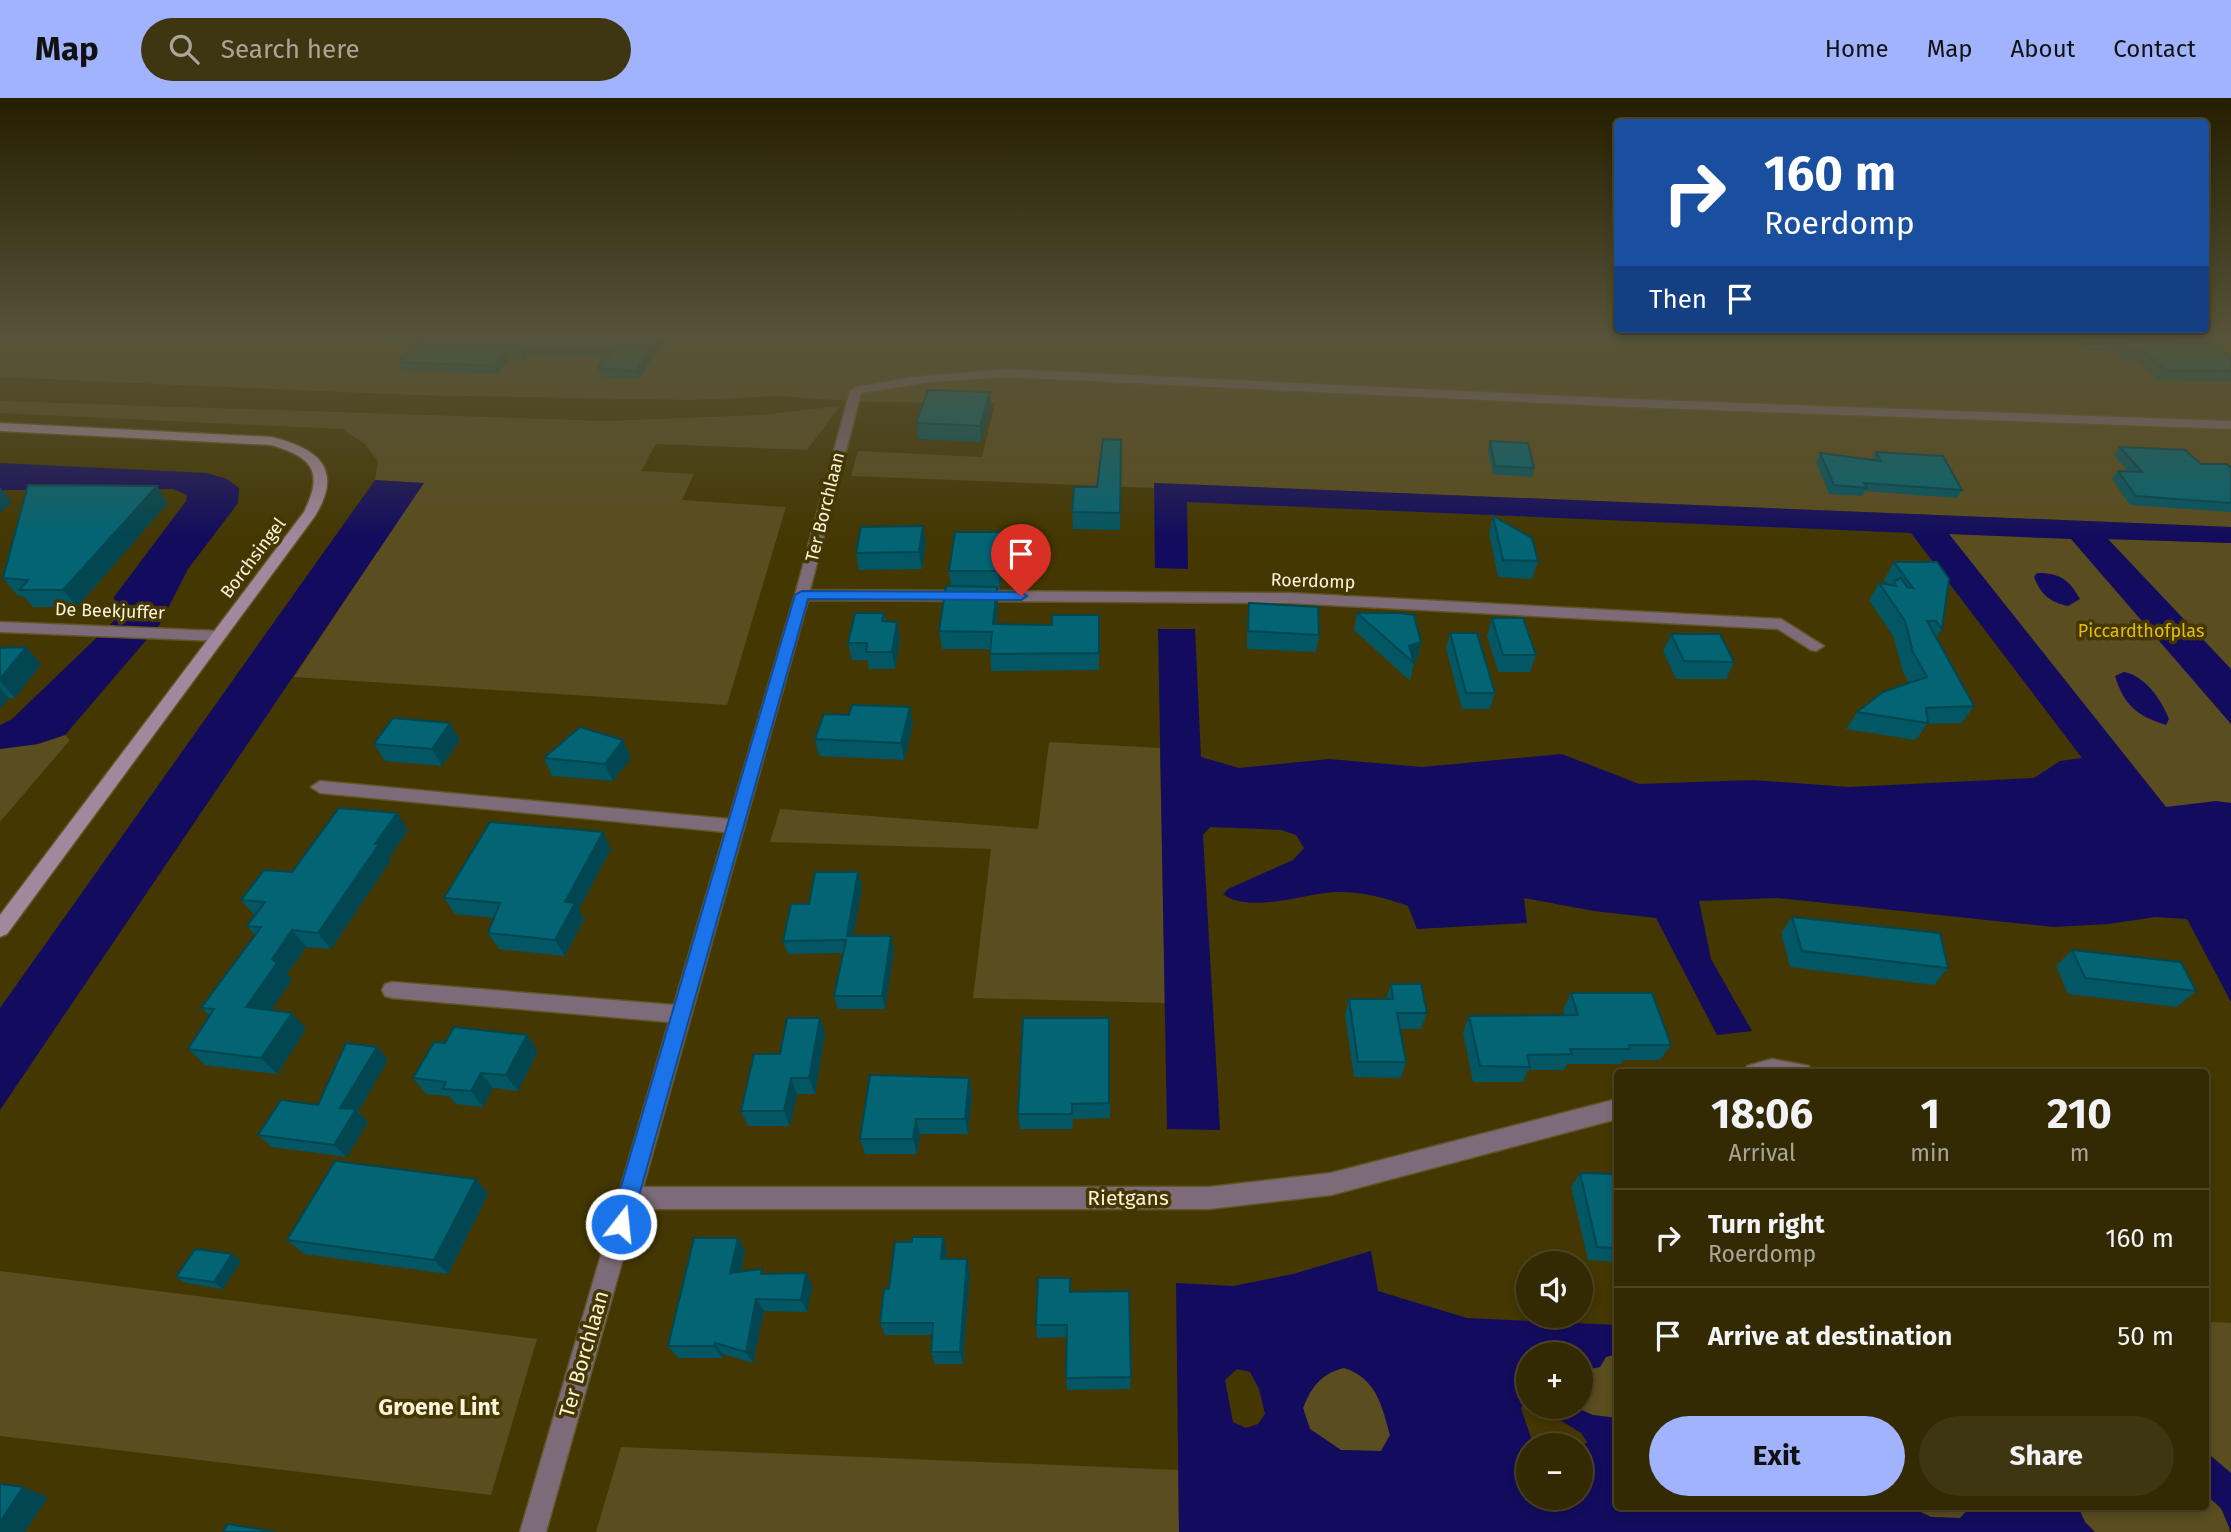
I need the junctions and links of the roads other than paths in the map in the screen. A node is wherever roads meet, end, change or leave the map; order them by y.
1 (853, 404) edge
2 (1655, 404) edge
3 (2231, 425) edge
4 (0, 427) edge
5 (802, 595) junction
6 (0, 627) edge
7 (219, 636) junction
8 (1816, 646) dead end
9 (320, 787) dead end
10 (735, 826) junction
11 (0, 929) edge
12 (392, 990) dead end
13 (680, 1014) junction
14 (1614, 1110) edge
15 (628, 1198) junction
16 (533, 1532) edge

1 - 5 street, Ter Borchlaan
2 - 3 street, Ter Borchlaan
4 - 7 main road, Borchsingel
5 - 8 street, Roerdomp
5 - 10 street, Ter Borchlaan
6 - 7 street, De Beekjuffer
7 - 11 main road, Borchsingel
9 - 10 street
10 - 13 street, Ter Borchlaan
12 - 13 street
13 - 15 street, Ter Borchlaan
14 - 15 street, Rietgans
15 - 16 street, Ter Borchlaan

